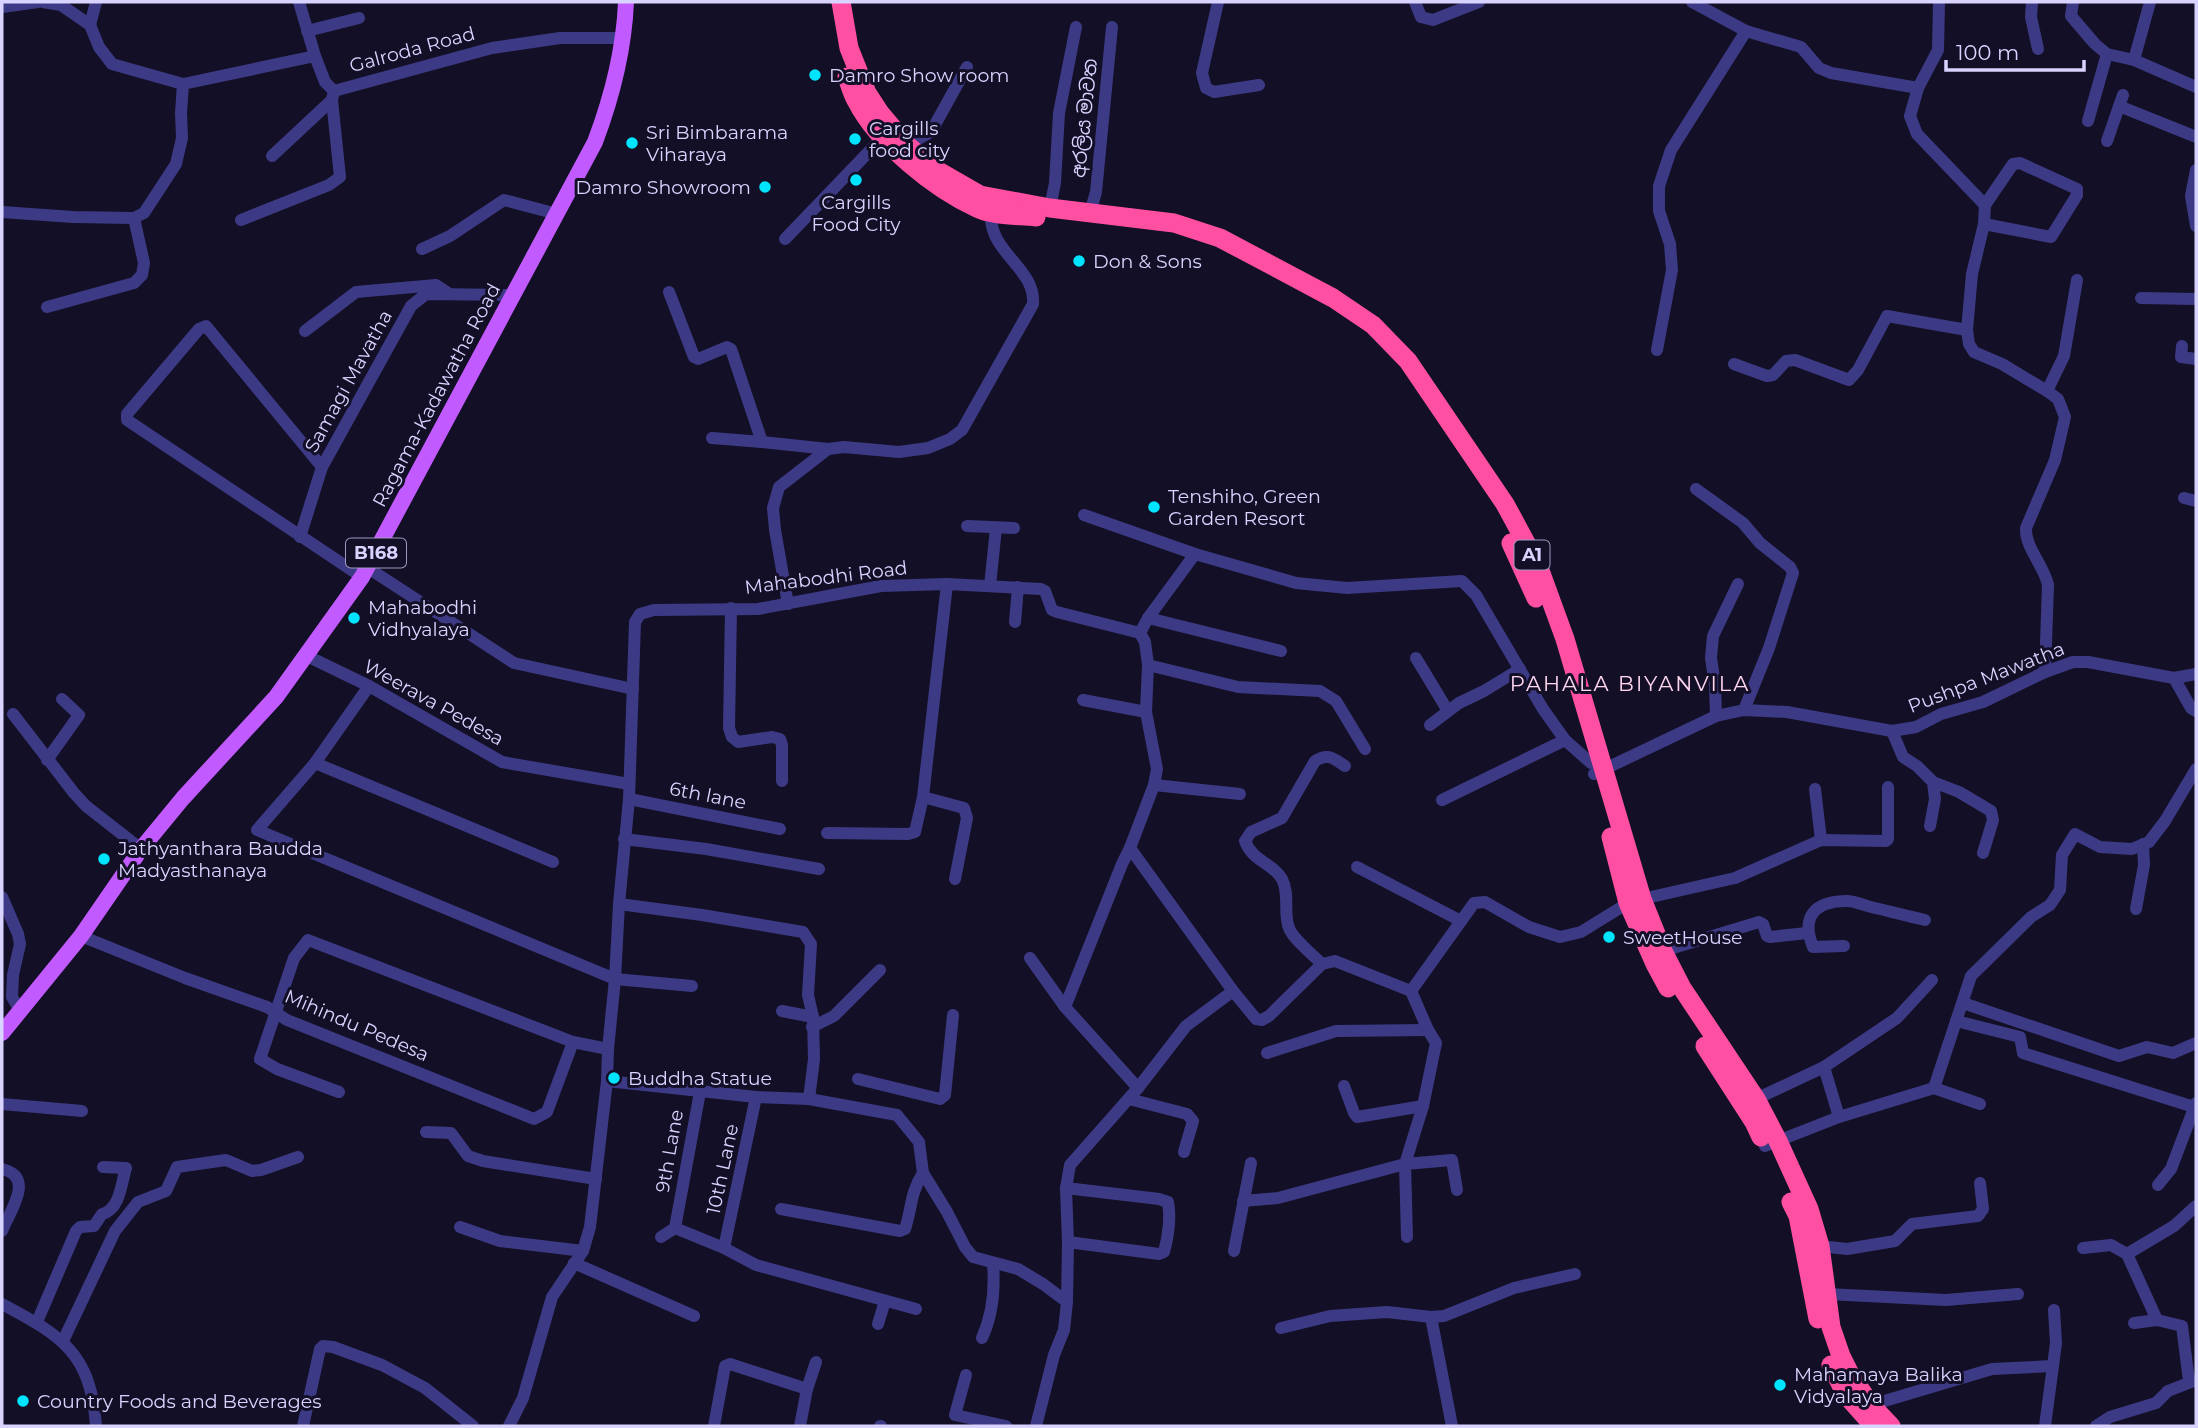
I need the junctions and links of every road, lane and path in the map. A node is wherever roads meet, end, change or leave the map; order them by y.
1 (41, 2) edge
2 (96, 2) edge
3 (299, 2) edge
4 (827, 2) edge
5 (841, 2) edge
6 (1218, 2) edge
7 (1415, 2) edge
8 (1479, 2) edge
9 (1692, 2) edge
10 (1939, 2) edge
11 (2032, 2) edge
12 (2073, 2) edge
13 (2150, 2) edge
14 (627, 3) edge
15 (2, 7) edge
16 (359, 18) dead end
17 (90, 24) junction
18 (1076, 27) dead end
19 (1112, 27) dead end
20 (307, 31) junction
21 (1746, 31) junction
22 (622, 38) junction
23 (2038, 50) dead end
24 (2107, 54) junction
25 (315, 56) junction
26 (2134, 60) junction
27 (967, 67) dead end
28 (183, 84) junction
29 (1259, 85) dead end
30 (2196, 87) edge
31 (1919, 88) junction
32 (333, 95) junction
33 (2088, 121) dead end
34 (883, 137) junction
35 (2196, 137) edge
36 (2107, 141) dead end
37 (907, 145) junction
38 (272, 156) dead end
39 (2196, 170) edge
40 (1985, 205) junction
41 (1050, 208) junction
42 (2, 212) edge
43 (1090, 212) junction
44 (991, 213) junction
45 (558, 214) junction
46 (134, 218) junction
47 (241, 220) dead end
48 (1984, 224) junction
49 (2196, 226) edge
50 (785, 239) dead end
51 (422, 249) dead end
52 (2077, 280) dead end
53 (669, 292) dead end
54 (448, 293) junction
55 (513, 295) junction
56 (2141, 298) dead end
57 (2196, 299) edge
58 (47, 307) dead end
59 (1967, 330) junction
60 (305, 331) dead end
61 (2182, 346) dead end
62 (1657, 350) dead end
63 (2196, 359) edge
64 (1734, 363) dead end
65 (2047, 391) junction
66 (712, 438) dead end
67 (762, 442) junction
68 (828, 449) junction
69 (322, 467) junction
70 (1696, 489) dead end
71 (1084, 515) dead end
72 (967, 526) dead end
73 (996, 528) junction
74 (1014, 528) dead end
75 (300, 537) junction
76 (1195, 554) junction
77 (365, 573) junction
78 (947, 584) junction
79 (1738, 584) dead end
80 (990, 586) junction
81 (1018, 587) junction
82 (788, 604) junction
83 (731, 608) junction
84 (1148, 618) junction
85 (1015, 622) dead end
86 (1140, 633) junction
87 (1281, 651) dead end
88 (307, 656) junction
89 (1416, 658) dead end
90 (1148, 665) junction
91 (1520, 669) junction
92 (2045, 672) junction
93 (2196, 674) edge
94 (2174, 677) junction
95 (369, 686) junction
96 (633, 689) junction
97 (62, 699) dead end
98 (1083, 700) dead end
99 (1744, 709) junction
100 (2196, 710) edge
101 (1448, 711) junction
102 (1146, 712) junction
103 (13, 714) dead end
104 (1716, 716) junction
105 (1430, 724) dead end
106 (1892, 731) junction
107 (1565, 740) junction
108 (1365, 749) dead end
109 (47, 760) junction
110 (315, 763) junction
111 (1345, 766) dead end
112 (1597, 768) junction
113 (2196, 769) edge
114 (782, 782) dead end
115 (1933, 782) junction
116 (629, 784) junction
117 (1154, 785) junction
118 (1888, 787) dead end
119 (1815, 789) dead end
120 (1240, 794) dead end
121 (923, 797) junction
122 (629, 799) junction
123 (1442, 800) dead end
124 (1930, 826) dead end
125 (780, 829) dead end
126 (827, 833) dead end
127 (624, 839) junction
128 (1821, 840) junction
129 (2143, 844) junction
130 (1130, 848) junction
131 (141, 849) junction
132 (1983, 853) dead end
133 (554, 862) dead end
134 (1357, 867) dead end
135 (819, 869) dead end
136 (955, 879) dead end
137 (2, 897) edge
138 (1635, 901) junction
139 (619, 904) junction
140 (2136, 909) dead end
141 (1925, 920) dead end
142 (1461, 922) junction
143 (1807, 933) junction
144 (80, 936) junction
145 (1844, 946) dead end
146 (1663, 951) junction
147 (1030, 958) dead end
148 (1322, 964) junction
149 (880, 970) dead end
150 (615, 979) junction
151 (1932, 981) dead end
152 (692, 986) dead end
153 (1233, 991) junction
154 (1411, 991) junction
155 (1963, 1003) junction
156 (1065, 1007) junction
157 (21, 1012) junction
158 (782, 1012) dead end
159 (277, 1013) junction
160 (953, 1015) dead end
161 (1956, 1021) junction
162 (812, 1022) junction
163 (1428, 1030) junction
164 (2, 1032) edge
165 (573, 1042) junction
166 (2196, 1043) edge
167 (608, 1049) junction
168 (1267, 1053) dead end
169 (1824, 1067) junction
170 (858, 1079) dead end
171 (607, 1081) junction
172 (1344, 1086) dead end
173 (1138, 1088) junction
174 (1934, 1088) junction
175 (339, 1092) dead end
176 (699, 1092) junction
177 (909, 1092) junction
178 (756, 1097) junction
179 (1129, 1099) junction
180 (1756, 1099) junction
181 (809, 1100) junction
182 (2, 1104) edge
183 (1980, 1104) dead end
184 (2195, 1105) edge
185 (1423, 1106) junction
186 (82, 1111) dead end
187 (897, 1115) junction
188 (1839, 1116) junction
189 (426, 1132) dead end
190 (1771, 1143) junction
191 (1184, 1152) dead end
192 (298, 1157) dead end
193 (1251, 1163) dead end
194 (1405, 1164) junction
195 (103, 1167) dead end
196 (2, 1169) edge
197 (923, 1172) junction
198 (596, 1180) junction
199 (1980, 1183) dead end
200 (2158, 1185) dead end
201 (1066, 1188) junction
202 (1457, 1190) dead end
203 (1243, 1201) junction
204 (2196, 1206) edge
205 (781, 1209) dead end
206 (676, 1223) junction
207 (460, 1227) dead end
208 (2, 1231) edge
209 (661, 1237) dead end
210 (1407, 1237) dead end
211 (1068, 1242) junction
212 (1821, 1246) junction
213 (724, 1248) junction
214 (2083, 1248) dead end
215 (583, 1251) junction
216 (1234, 1251) dead end
217 (2127, 1254) junction
218 (574, 1264) junction
219 (993, 1264) junction
220 (1576, 1274) dead end
221 (1827, 1294) junction
222 (2018, 1294) dead end
223 (885, 1301) junction
224 (1067, 1302) junction
225 (2, 1304) edge
226 (916, 1309) dead end
227 (2054, 1310) dead end
228 (694, 1316) dead end
229 (1431, 1317) junction
230 (2157, 1320) junction
231 (37, 1322) junction
232 (2134, 1323) dead end
233 (878, 1324) dead end
234 (1281, 1328) dead end
235 (982, 1338) dead end
236 (63, 1340) junction
237 (816, 1362) dead end
238 (2053, 1366) junction
239 (966, 1375) dead end
240 (2193, 1381) edge
241 (807, 1389) junction
242 (1871, 1405) junction
243 (96, 1426) edge
244 (303, 1426) edge
245 (473, 1426) edge
246 (509, 1426) edge
247 (714, 1426) edge
248 (800, 1426) edge
249 (1006, 1426) edge
250 (1036, 1426) edge
251 (1452, 1426) edge
252 (1874, 1426) edge
253 (1891, 1426) edge
254 (2045, 1426) edge
255 (2096, 1426) edge

1 - 15 street
1 - 17 street
2 - 17 street
3 - 20 street, Galroda Road
4 - 34 highway, A1
5 - 37 highway, A1
6 - 29 street
7 - 8 street
9 - 21 street
10 - 31 street
11 - 23 street
12 - 24 street
13 - 26 street
14 - 22 main road, Ragama-Kadawatha Road / B168
16 - 20 street
17 - 28 street
18 - 41 street
19 - 43 street, අරලිය මාවත
20 - 25 street, Galroda Road
21 - 31 street
21 - 62 street
22 - 32 street, Galroda Road
22 - 45 main road, Ragama-Kadawatha Road / B168
24 - 26 street
24 - 33 street
25 - 28 street
25 - 32 street, Galroda Road
26 - 30 street
27 - 37 street
28 - 46 street
31 - 40 street
32 - 38 street
32 - 47 street
34 - 44 highway, A1
34 - 50 street
35 - 36 street
37 - 41 highway, A1
39 - 49 street
40 - 48 street
40 - 48 street
41 - 43 highway, A1
42 - 46 street
43 - 112 highway, A1
44 - 68 street
44 - 112 highway, A1
45 - 51 street
45 - 55 main road, Ragama-Kadawatha Road / B168
46 - 58 street
48 - 59 street
52 - 65 street
53 - 67 street
54 - 55 street, Samagi Mavatha
54 - 60 street
54 - 69 street, Samagi Mavatha
55 - 77 main road, Ragama-Kadawatha Road / B168
56 - 57 street
59 - 64 street
59 - 65 street
61 - 63 street
65 - 92 street
66 - 67 street
67 - 68 street
68 - 82 street
69 - 75 street, Samagi Mavatha
69 - 75 street
70 - 99 street
71 - 76 street
72 - 73 street
73 - 74 street
73 - 80 street
75 - 77 street
76 - 84 street
76 - 91 street
77 - 88 main road, Ragama-Kadawatha Road / B168
77 - 96 street
78 - 80 street, Mahabodhi Road
78 - 82 street, Mahabodhi Road
78 - 121 street
79 - 104 street
80 - 81 street, Mahabodhi Road
81 - 85 street
81 - 86 street, Mahabodhi Road
82 - 83 street, Mahabodhi Road
83 - 96 street, Mahabodhi Road
83 - 114 street
84 - 86 street
84 - 87 street
86 - 90 street
88 - 95 street, Weerava Pedesa
88 - 131 main road, Ragama-Kadawatha Road / B168
89 - 101 street
90 - 102 street
90 - 108 street
91 - 101 street
91 - 107 street
92 - 94 street, Pushpa Mawatha
92 - 106 street, Pushpa Mawatha
93 - 94 street, Pushpa Mawatha
94 - 100 street
95 - 110 street
95 - 116 street, Weerava Pedesa
96 - 116 street, Mahabodhi Road
97 - 109 street
98 - 102 street
99 - 104 street, Pushpa Mawatha
99 - 106 street, Pushpa Mawatha
101 - 105 street
102 - 117 street
103 - 109 street
104 - 112 street, Pushpa Mawatha
106 - 115 street
107 - 112 street
107 - 123 street
109 - 131 street
110 - 133 street
110 - 150 street
111 - 148 street
112 - 138 highway, A1
113 - 129 street
115 - 124 street
115 - 132 street
116 - 122 street, Mahabodhi Road
117 - 120 street
117 - 130 street
118 - 128 street
119 - 128 street
121 - 126 street
121 - 136 street
122 - 125 street, 6th lane
122 - 127 street, Mahabodhi Road
127 - 135 street
127 - 139 street, Mahabodhi Road
128 - 138 street
129 - 140 street
129 - 155 street
130 - 153 street
130 - 156 street
131 - 144 main road, Ragama-Kadawatha Road / B168
134 - 142 street
137 - 157 street
138 - 142 street
138 - 146 highway, A1
138 - 190 highway, A1
139 - 150 street, Mahabodhi Road
139 - 162 street
141 - 143 street
142 - 154 street
143 - 145 street
143 - 146 street
144 - 157 main road, Ragama-Kadawatha Road / B168
144 - 159 street, Mihindu Pedesa
146 - 180 highway, A1
147 - 156 street
148 - 153 street
148 - 154 street
149 - 162 street
150 - 152 street
150 - 167 street, Mahabodhi Road
151 - 169 street
153 - 173 street
154 - 163 street
155 - 161 street
155 - 166 street
156 - 173 street
157 - 164 main road, Ragama-Kadawatha Road / B168
158 - 162 street
159 - 165 street
159 - 165 street, Mihindu Pedesa
159 - 175 street
160 - 177 street
161 - 174 street
161 - 184 street
162 - 181 street
163 - 168 street
163 - 185 street
165 - 167 street
167 - 171 street, Mahabodhi Road
169 - 180 street
169 - 188 street
170 - 177 street
171 - 176 street
171 - 198 street, Mahabodhi Road
172 - 185 street
173 - 179 street
174 - 183 street
174 - 188 street
176 - 178 street
176 - 206 street, 9th Lane
177 - 187 street
178 - 181 street
178 - 213 street, 10th Lane
179 - 191 street
179 - 201 street
180 - 190 highway, A1
181 - 187 street
182 - 186 street
184 - 200 street
185 - 194 street
187 - 197 street
188 - 190 street
189 - 198 street
190 - 212 highway, A1
190 - 252 highway, A1
192 - 236 street
193 - 203 street
194 - 202 street
194 - 203 street
194 - 210 street
195 - 231 street
196 - 208 street
197 - 205 street
197 - 219 street
198 - 215 street, Mahabodhi Road
199 - 212 street
201 - 211 street
201 - 211 street
203 - 216 street
204 - 217 street
206 - 209 street
206 - 213 street
207 - 215 street
211 - 224 street
212 - 221 highway, A1
213 - 223 street
214 - 217 street
215 - 218 street
217 - 230 street
218 - 228 street
218 - 246 street
219 - 224 street
219 - 235 street
220 - 229 street
221 - 222 street
221 - 242 highway, A1
223 - 226 street
223 - 233 street
224 - 250 street
225 - 231 street
227 - 238 street
229 - 234 street
229 - 251 street
230 - 232 street
230 - 240 street
231 - 236 street
236 - 243 street
237 - 241 street
238 - 242 street
238 - 254 street
239 - 249 street
240 - 255 street
241 - 247 street
241 - 248 street
242 - 253 highway, A1
244 - 245 street

